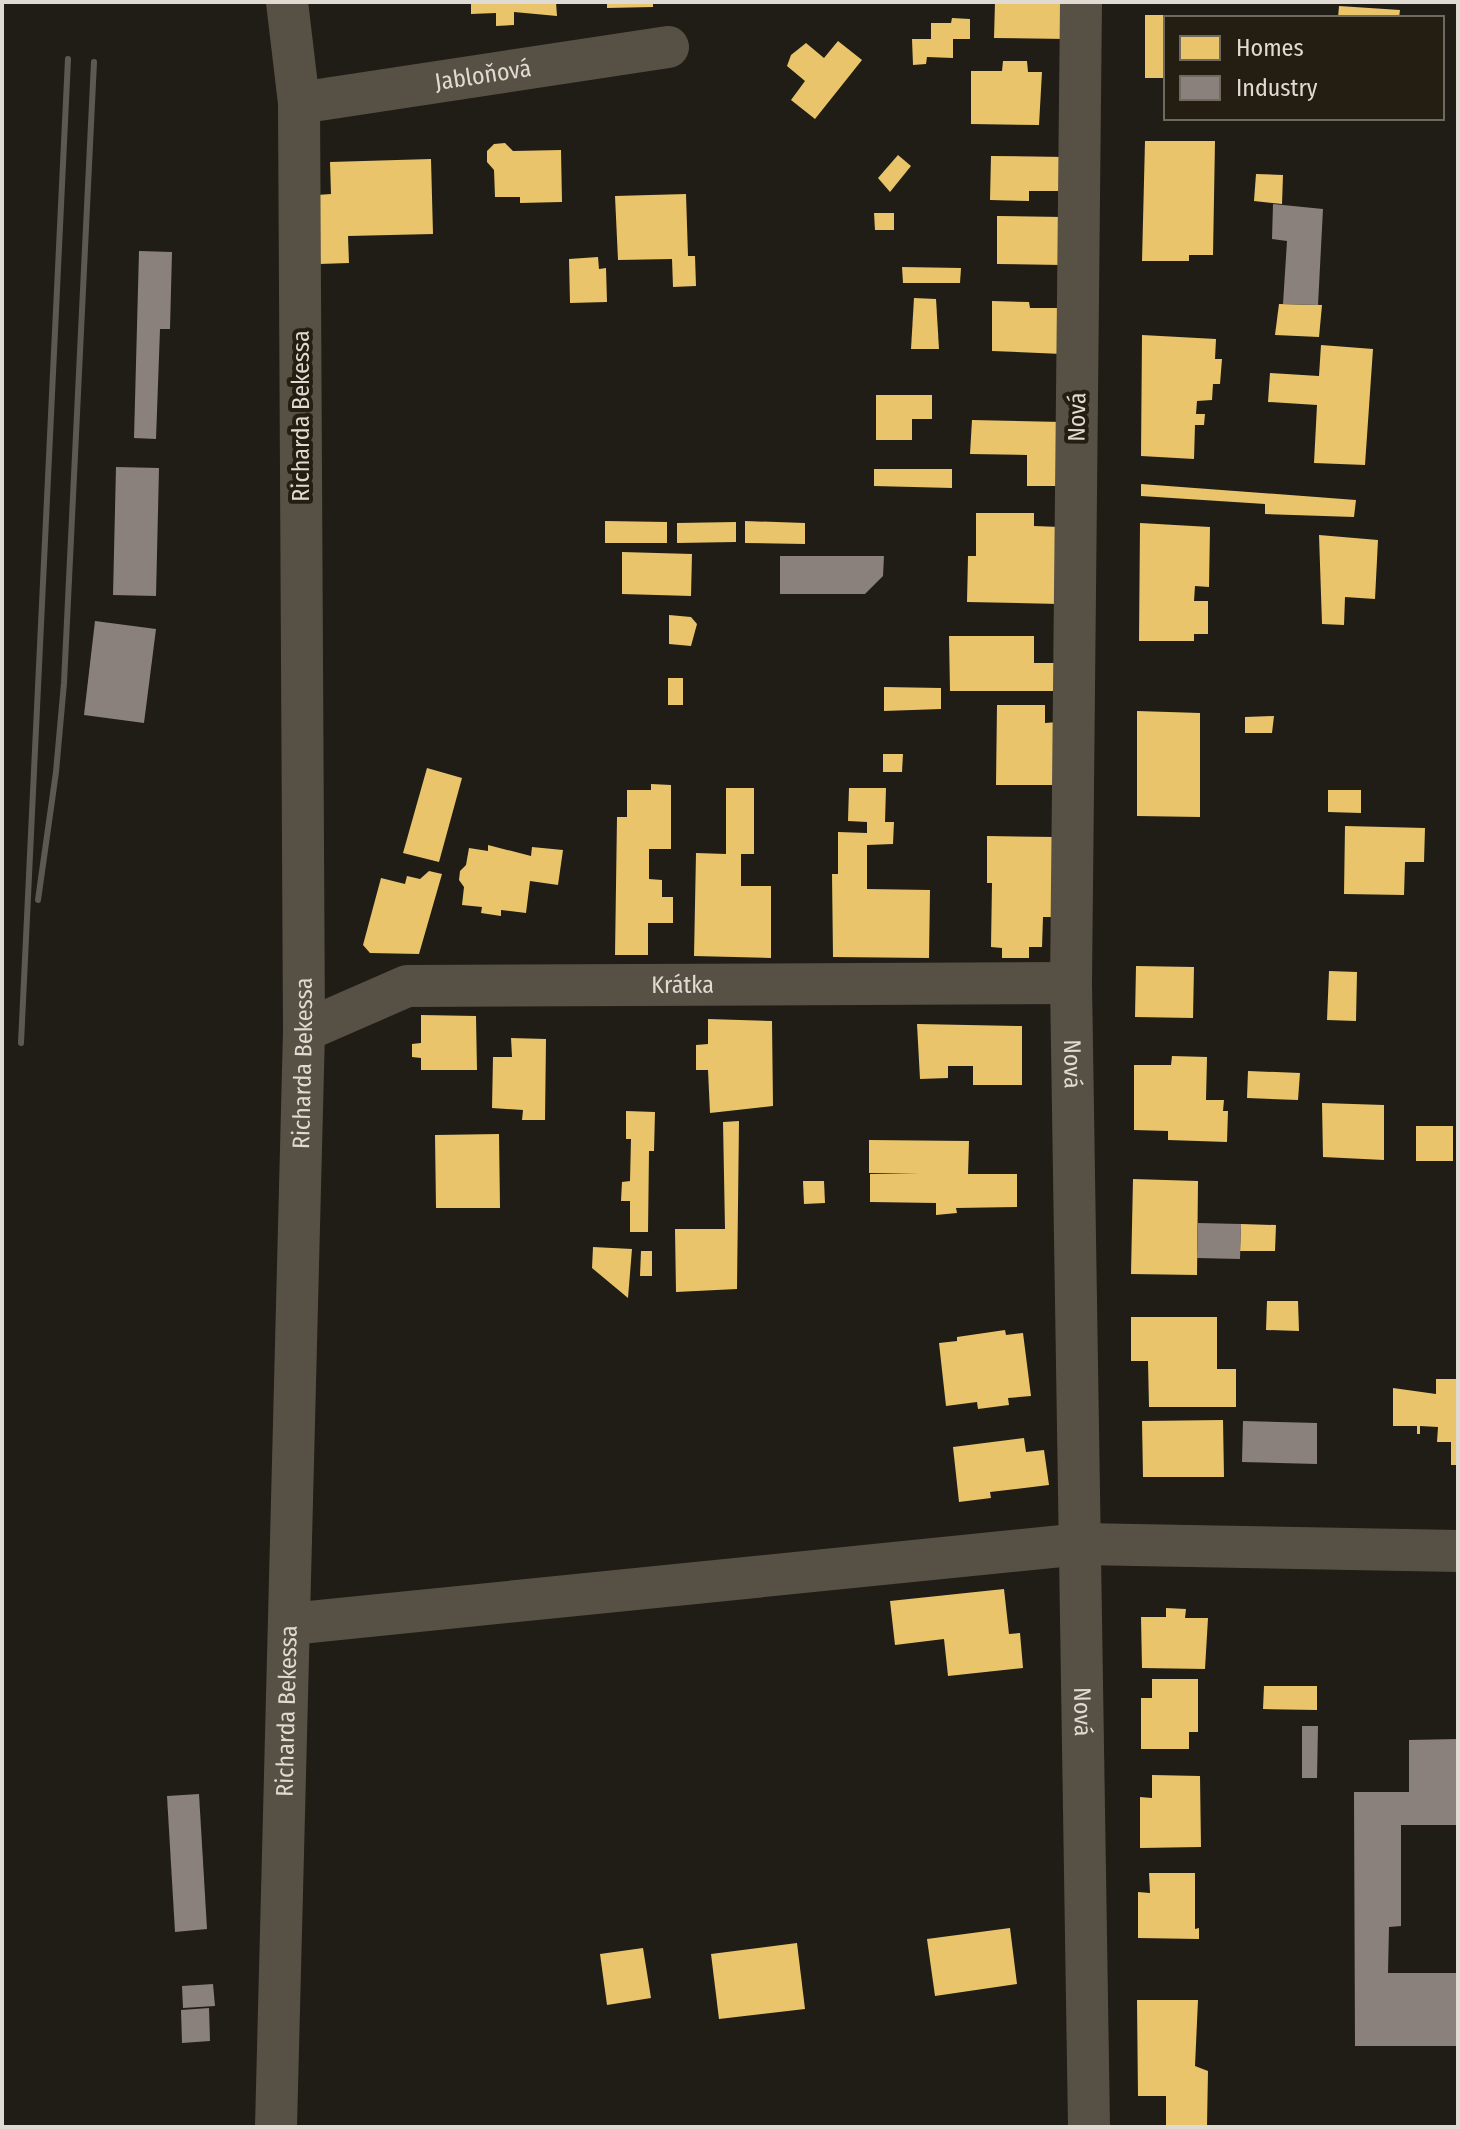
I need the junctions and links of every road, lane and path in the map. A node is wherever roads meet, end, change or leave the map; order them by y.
1 (287, 2) edge
2 (1081, 2) edge
3 (668, 47) dead end
4 (299, 103) junction
5 (1071, 983) junction
6 (304, 1031) junction
7 (1081, 1544) junction
8 (1458, 1551) edge
9 (290, 1624) junction
10 (276, 2127) edge
11 (1089, 2127) edge

1 - 4 street, Richarda Bekessa
2 - 5 street, Nová
3 - 4 street, Jabloňová
4 - 6 street, Richarda Bekessa
5 - 6 street, Krátka
5 - 7 street, Nová
6 - 9 street, Richarda Bekessa
7 - 8 street
7 - 9 street
7 - 11 street, Nová
9 - 10 street, Richarda Bekessa

